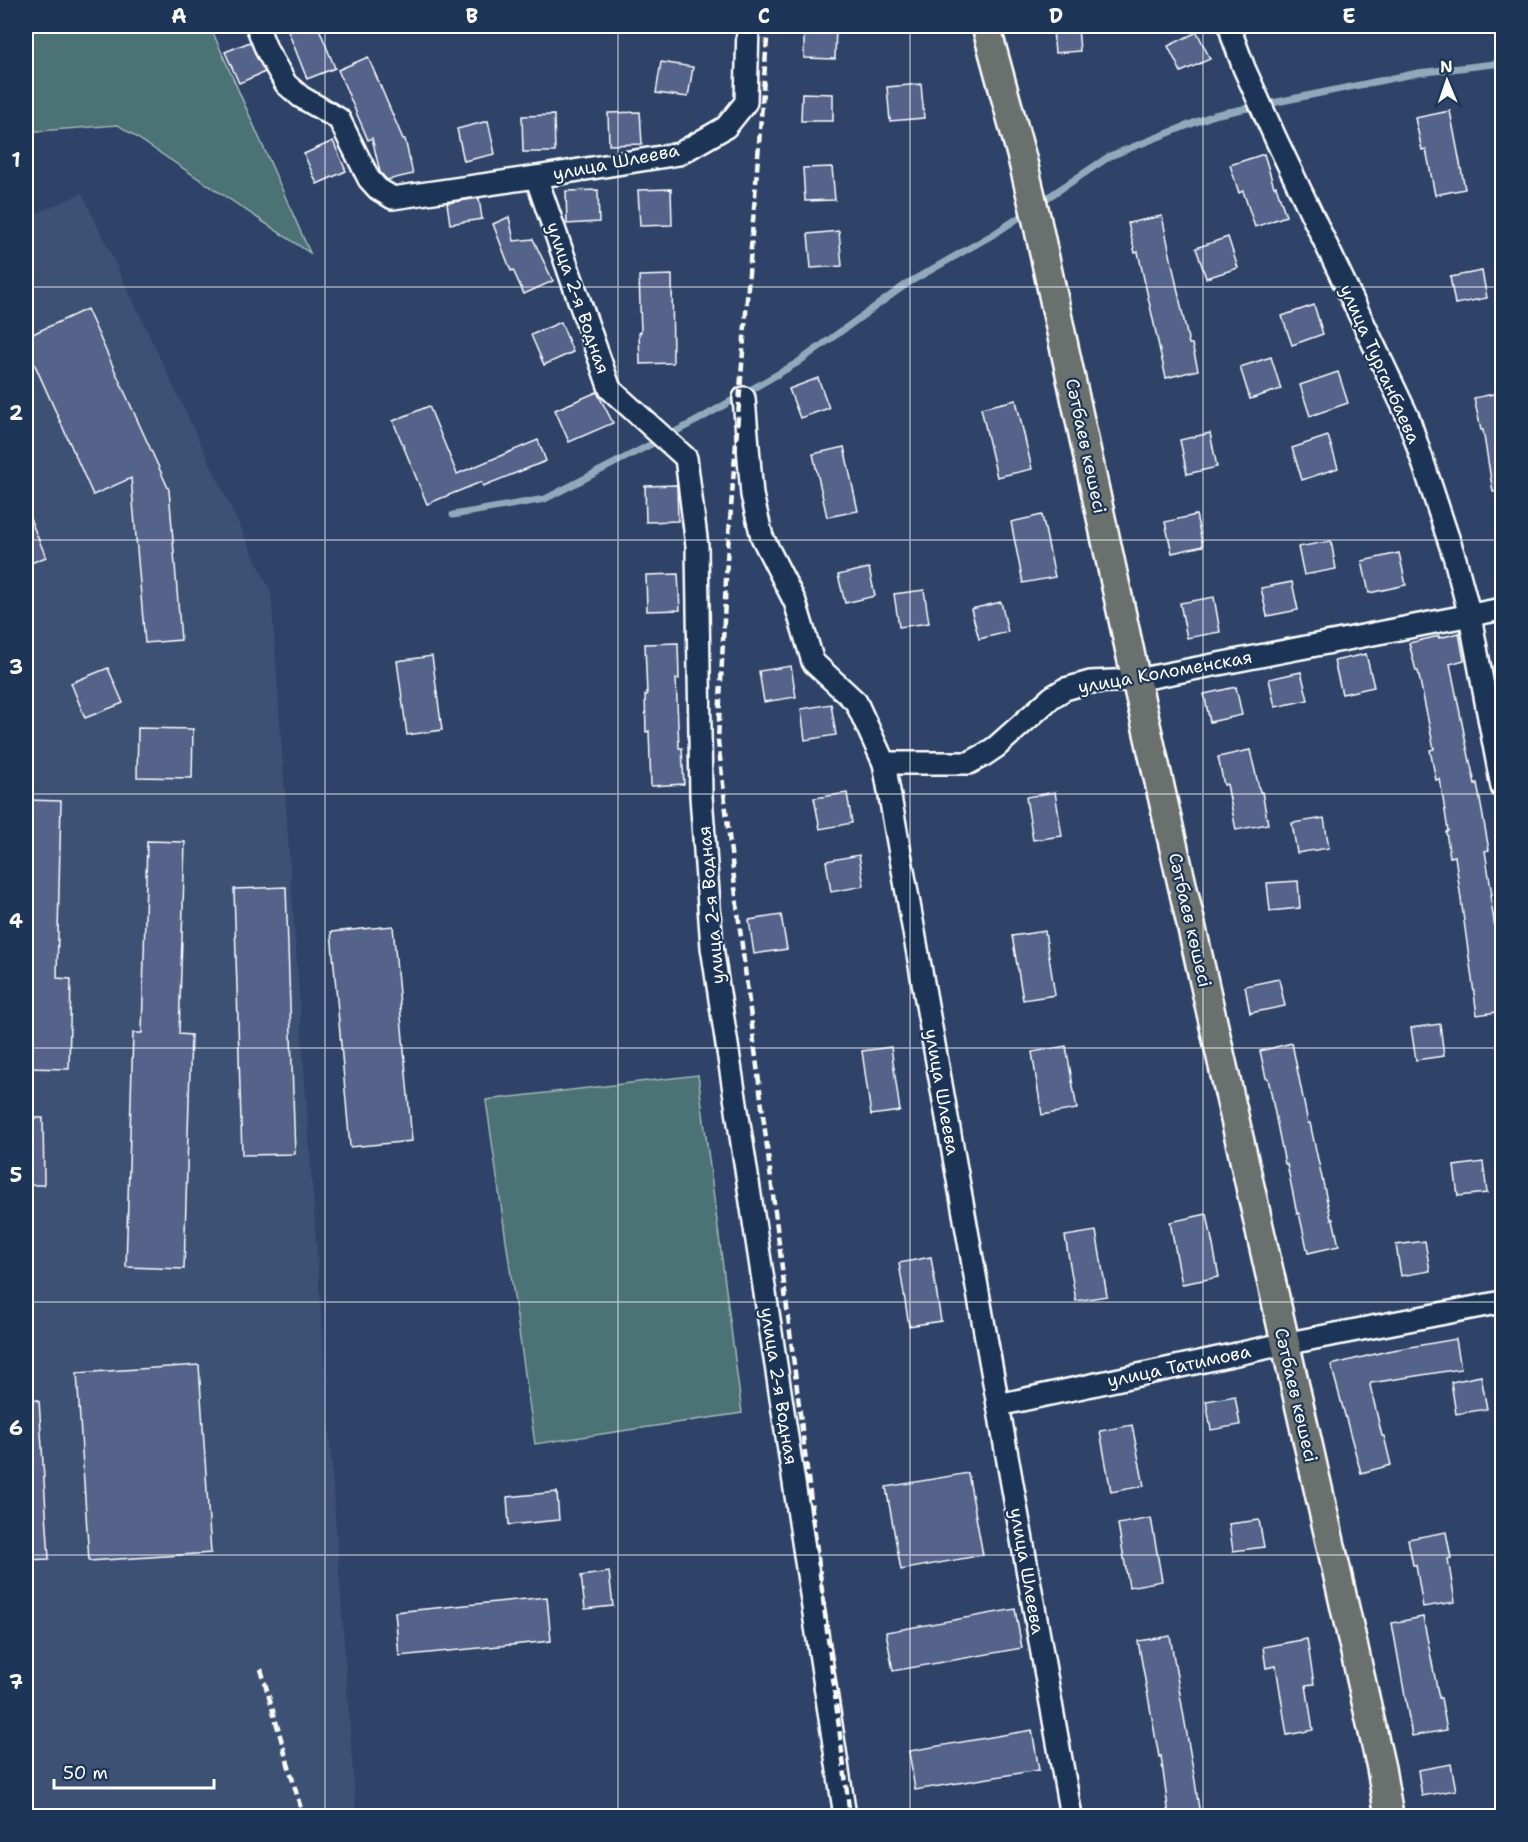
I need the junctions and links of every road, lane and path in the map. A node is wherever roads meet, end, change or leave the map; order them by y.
1 (257, 26) edge
2 (748, 26) edge
3 (986, 26) edge
4 (1230, 26) edge
5 (536, 177) junction
6 (744, 398) dead end
7 (1503, 609) edge
8 (1470, 616) junction
9 (1136, 680) junction
10 (884, 763) junction
11 (1503, 787) edge
12 (1503, 1302) edge
13 (1284, 1344) junction
14 (998, 1405) junction
15 (845, 1816) edge
16 (1071, 1816) edge
17 (1389, 1816) edge

1 - 5 street
2 - 5 street, улица Шлеева
3 - 9 main road, Сәтбаев көшесі
4 - 8 street, улица Турганбаева
5 - 15 street, улица 2-я Водная
6 - 10 street, улица Шлеева
7 - 8 street, улица Коломенская
8 - 9 street, улица Коломенская
8 - 11 street, улица Турганбаева
9 - 10 street, улица Коломенская
9 - 13 main road, Сәтбаев көшесі
10 - 14 street, улица Шлеева
12 - 13 street, улица Татимова
13 - 14 street, улица Татимова
13 - 17 main road, Сәтбаев көшесі
14 - 16 street, улица Шлеева

